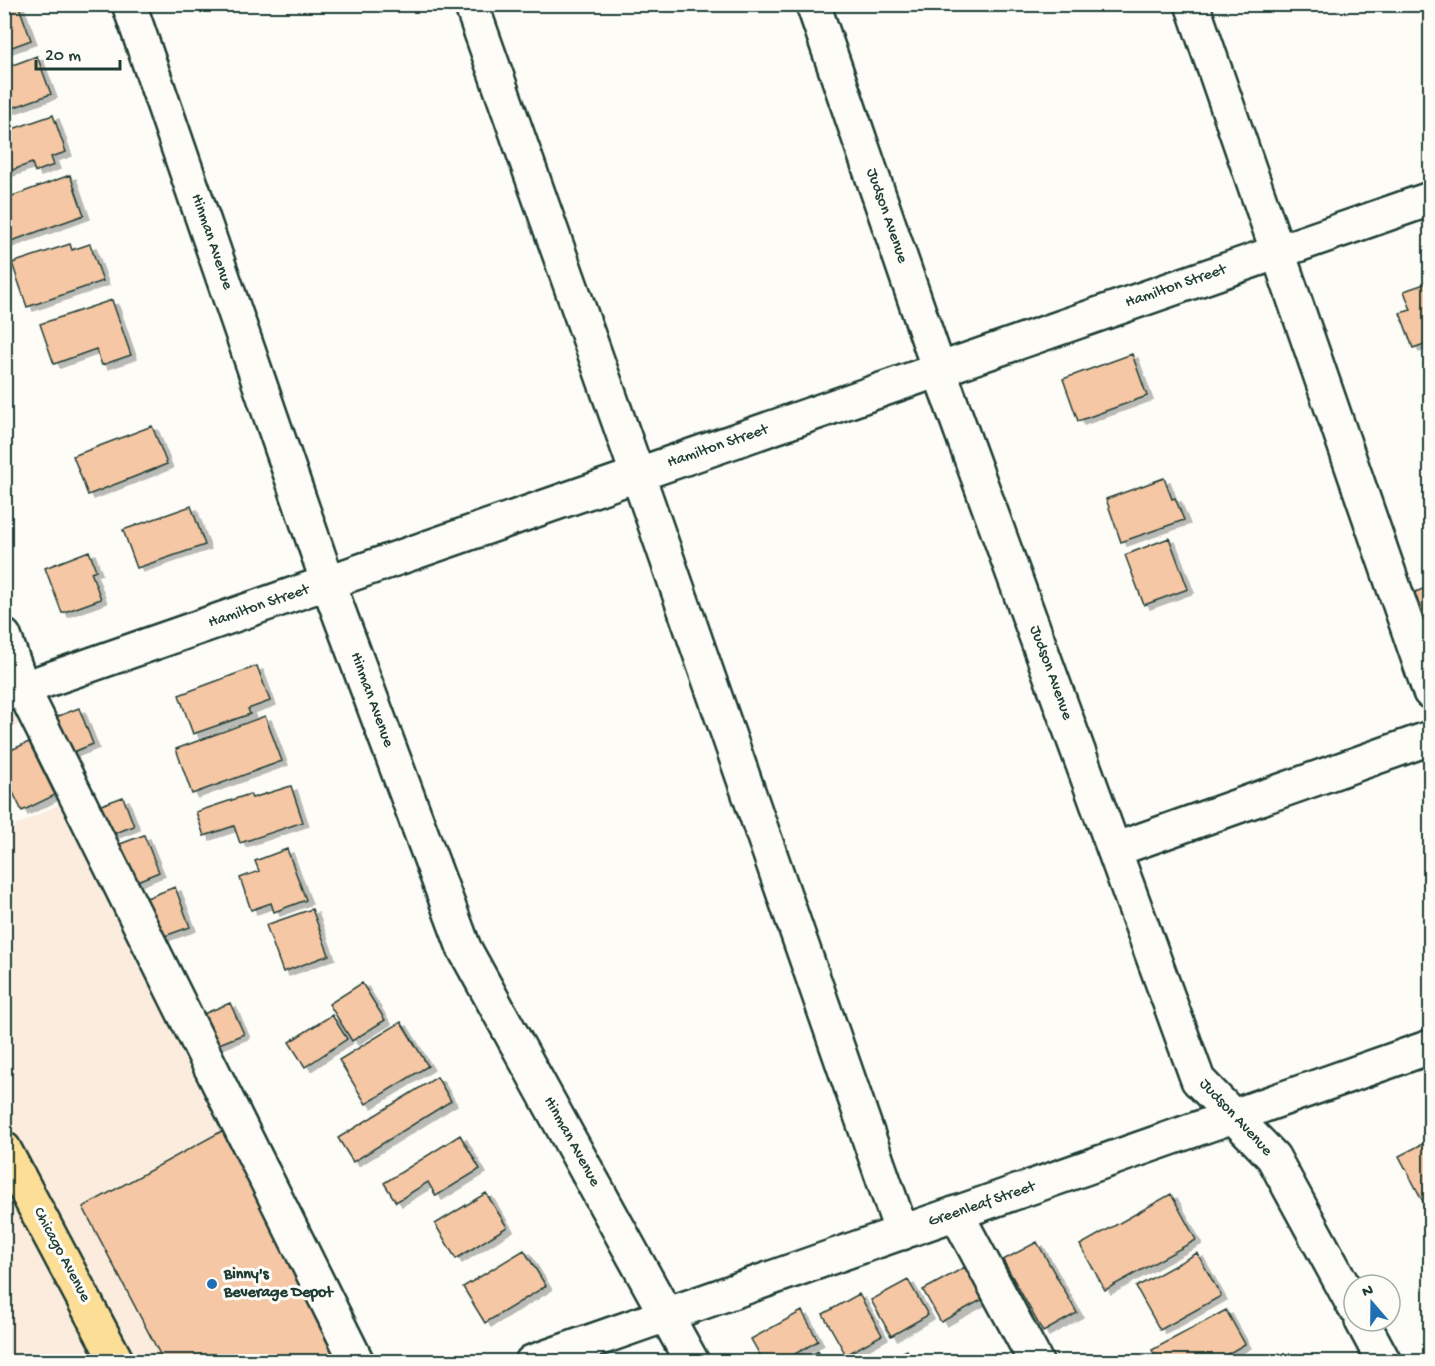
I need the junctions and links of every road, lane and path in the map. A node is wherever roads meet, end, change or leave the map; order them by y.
1 (129, 4) edge
2 (471, 4) edge
3 (813, 4) edge
4 (1192, 4) edge
5 (1431, 199) edge
6 (1277, 252) junction
7 (939, 370) junction
8 (638, 475) junction
9 (328, 583) junction
10 (4, 636) edge
11 (14, 692) edge
12 (1431, 692) edge
13 (1431, 738) edge
14 (1114, 850) junction
15 (1431, 1047) edge
16 (1233, 1117) junction
17 (4, 1149) edge
18 (956, 1214) junction
19 (902, 1233) junction
20 (1342, 1284) edge
21 (668, 1315) junction
22 (1368, 1333) edge
23 (117, 1362) edge
24 (357, 1362) edge
25 (532, 1362) edge
26 (692, 1362) edge
27 (1036, 1362) edge
28 (1384, 1362) edge

1 - 9 street, Hinman Avenue
2 - 8 street
3 - 7 street, Judson Avenue
4 - 6 street
5 - 6 street, Hamilton Street
6 - 7 street, Hamilton Street
6 - 12 street
7 - 8 street, Hamilton Street
7 - 14 street, Judson Avenue
8 - 9 street, Hamilton Street
8 - 19 street
9 - 11 street, Hamilton Street
9 - 21 street, Hinman Avenue
10 - 11 street
11 - 24 street
13 - 14 street
14 - 16 street, Judson Avenue
15 - 16 street, Greenleaf Street
16 - 18 street, Greenleaf Street
16 - 20 street, Judson Avenue
17 - 23 main road, Chicago Avenue
18 - 19 street, Greenleaf Street
18 - 27 street
19 - 21 street, Greenleaf Street
21 - 25 street, Greenleaf Street
21 - 26 street, Hinman Avenue
22 - 28 street

